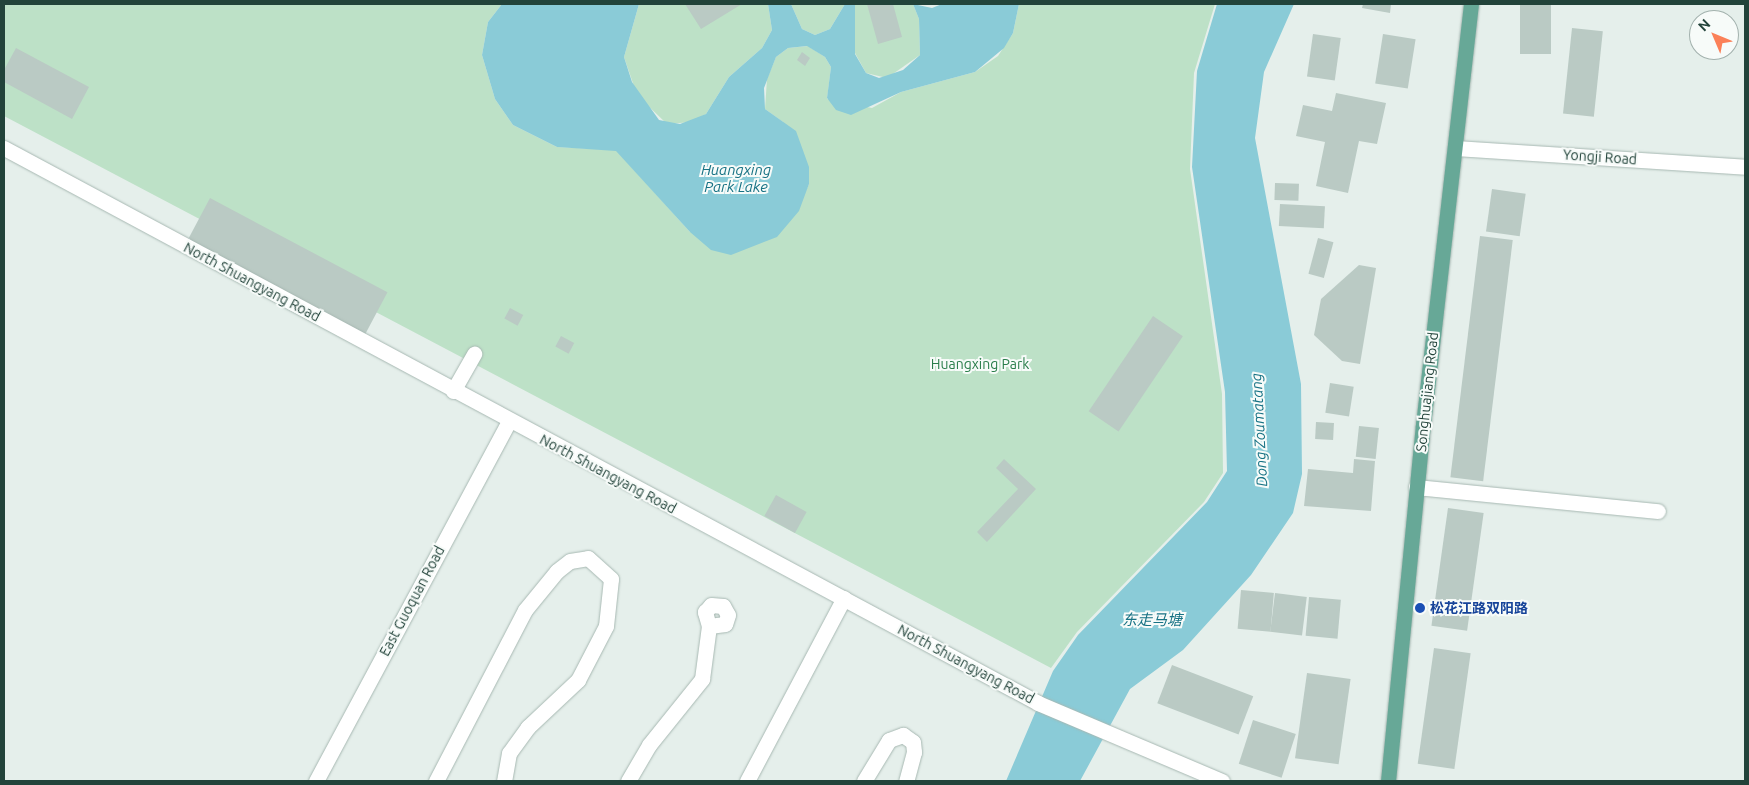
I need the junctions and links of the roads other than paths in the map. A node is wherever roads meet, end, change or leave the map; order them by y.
1 (1472, 4) edge
2 (4, 148) edge
3 (1455, 148) junction
4 (1745, 166) edge
5 (474, 354) dead end
6 (453, 391) junction
7 (509, 421) junction
8 (1416, 486) junction
9 (1658, 511) dead end
10 (844, 598) junction
11 (709, 626) dead end
12 (316, 781) edge
13 (436, 781) edge
14 (504, 781) edge
15 (628, 781) edge
16 (747, 781) edge
17 (864, 781) edge
18 (906, 781) edge
19 (1222, 781) edge
20 (1388, 781) edge

1 - 3 main road, Songhuajiang Road
2 - 6 street, North Shuangyang Road
3 - 4 street, Yongji Road
3 - 8 main road, Songhuajiang Road
5 - 6 street
6 - 7 street, North Shuangyang Road
7 - 10 street, North Shuangyang Road
7 - 12 street, East Guoquan Road
8 - 9 street
8 - 20 main road, Songhuajiang Road
10 - 16 street
10 - 19 street, North Shuangyang Road
11 - 15 street
13 - 14 street
17 - 18 street

